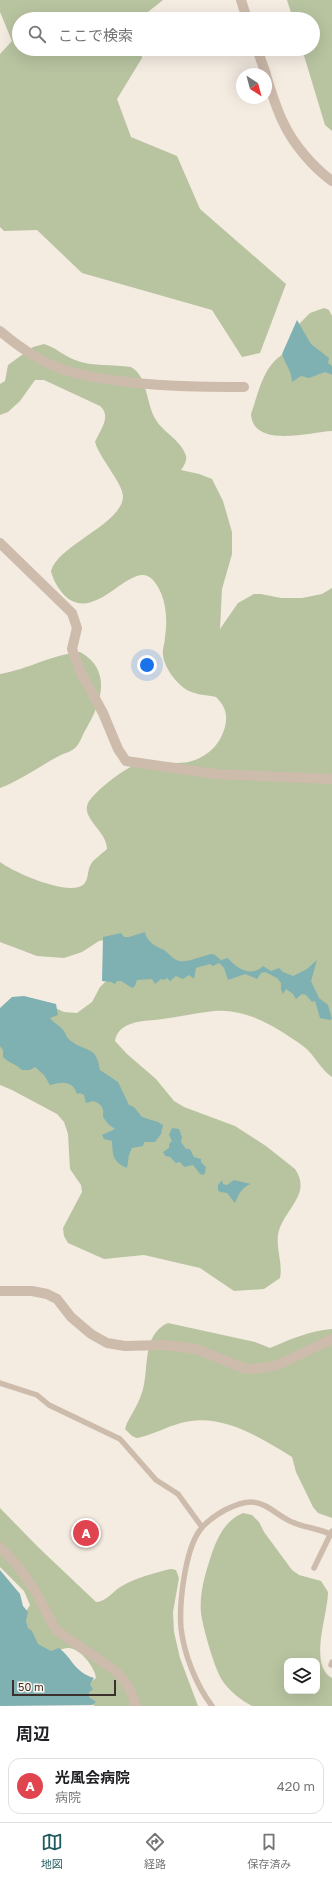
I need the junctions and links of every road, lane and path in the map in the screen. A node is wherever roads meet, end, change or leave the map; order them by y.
1 (241, 0) edge
2 (245, 12) edge
3 (259, 56) edge
4 (264, 68) edge
5 (272, 92) edge
6 (332, 181) edge
7 (0, 331) edge
8 (244, 387) dead end
9 (0, 543) edge
10 (332, 780) edge
11 (0, 1291) edge
12 (332, 1339) edge
13 (0, 1383) edge
14 (202, 1527) junction
15 (331, 1534) edge
16 (0, 1547) edge
17 (314, 1568) dead end
18 (136, 1706) edge
19 (212, 1706) edge

1 - 2 street
3 - 4 street
5 - 6 street
7 - 8 street
9 - 10 street
11 - 12 street
13 - 14 lane
14 - 15 lane
14 - 19 lane
15 - 17 lane
16 - 18 street

